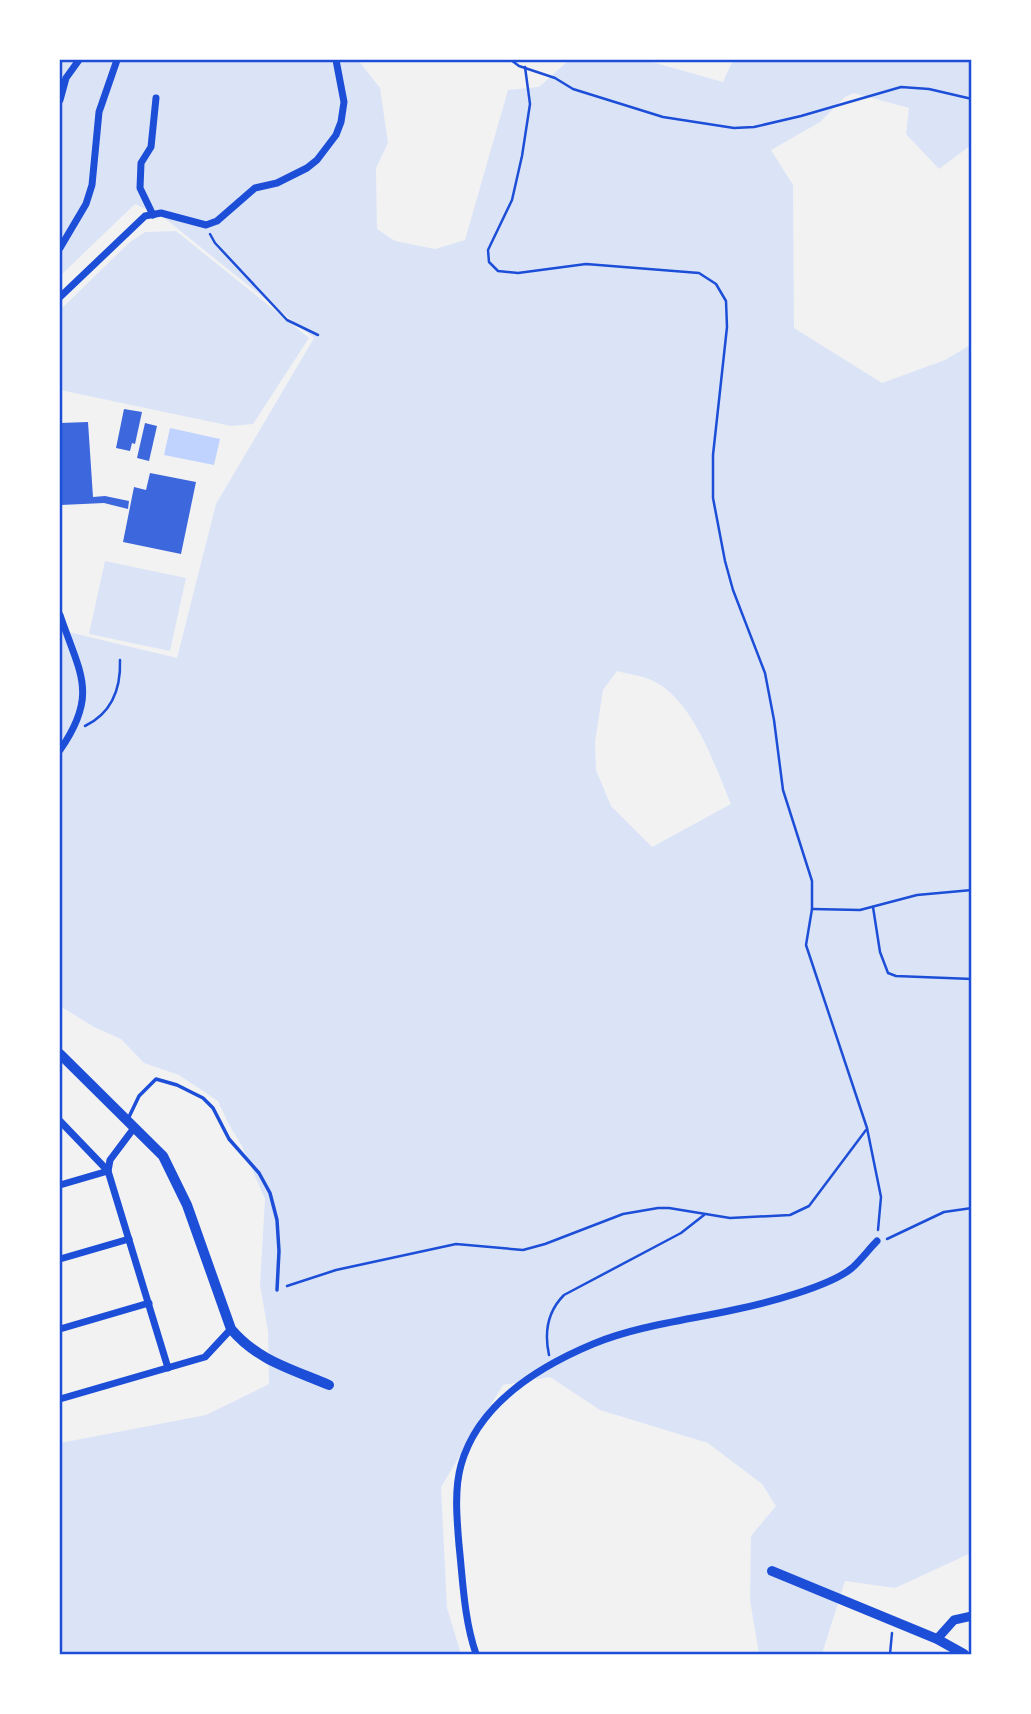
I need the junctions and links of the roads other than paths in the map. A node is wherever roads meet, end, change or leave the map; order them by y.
1 (79, 60) edge
2 (117, 60) edge
3 (336, 60) edge
4 (156, 98) dead end
5 (60, 100) edge
6 (153, 215) junction
7 (60, 248) edge
8 (60, 297) edge
9 (60, 615) edge
10 (60, 750) edge
11 (60, 1054) edge
12 (60, 1121) edge
13 (131, 1124) junction
14 (108, 1171) junction
15 (60, 1185) edge
16 (129, 1239) junction
17 (877, 1241) road end
18 (60, 1259) edge
19 (277, 1290) road end
20 (149, 1303) junction
21 (60, 1329) edge
22 (231, 1329) junction
23 (167, 1368) junction
24 (329, 1385) dead end
25 (60, 1399) edge
26 (772, 1571) dead end
27 (971, 1616) edge
28 (937, 1639) junction
29 (476, 1654) edge
30 (964, 1654) edge

1 - 5 street
2 - 7 street
3 - 6 street
4 - 6 street
6 - 8 street
9 - 10 street
11 - 13 main road
12 - 14 street
13 - 14 street
13 - 19 lane
13 - 22 main road
14 - 15 street
14 - 16 street
16 - 18 street
16 - 20 street
17 - 29 street
20 - 21 street
20 - 23 street
22 - 23 street
22 - 24 main road
23 - 25 street
26 - 28 main road
27 - 28 street
28 - 30 main road

